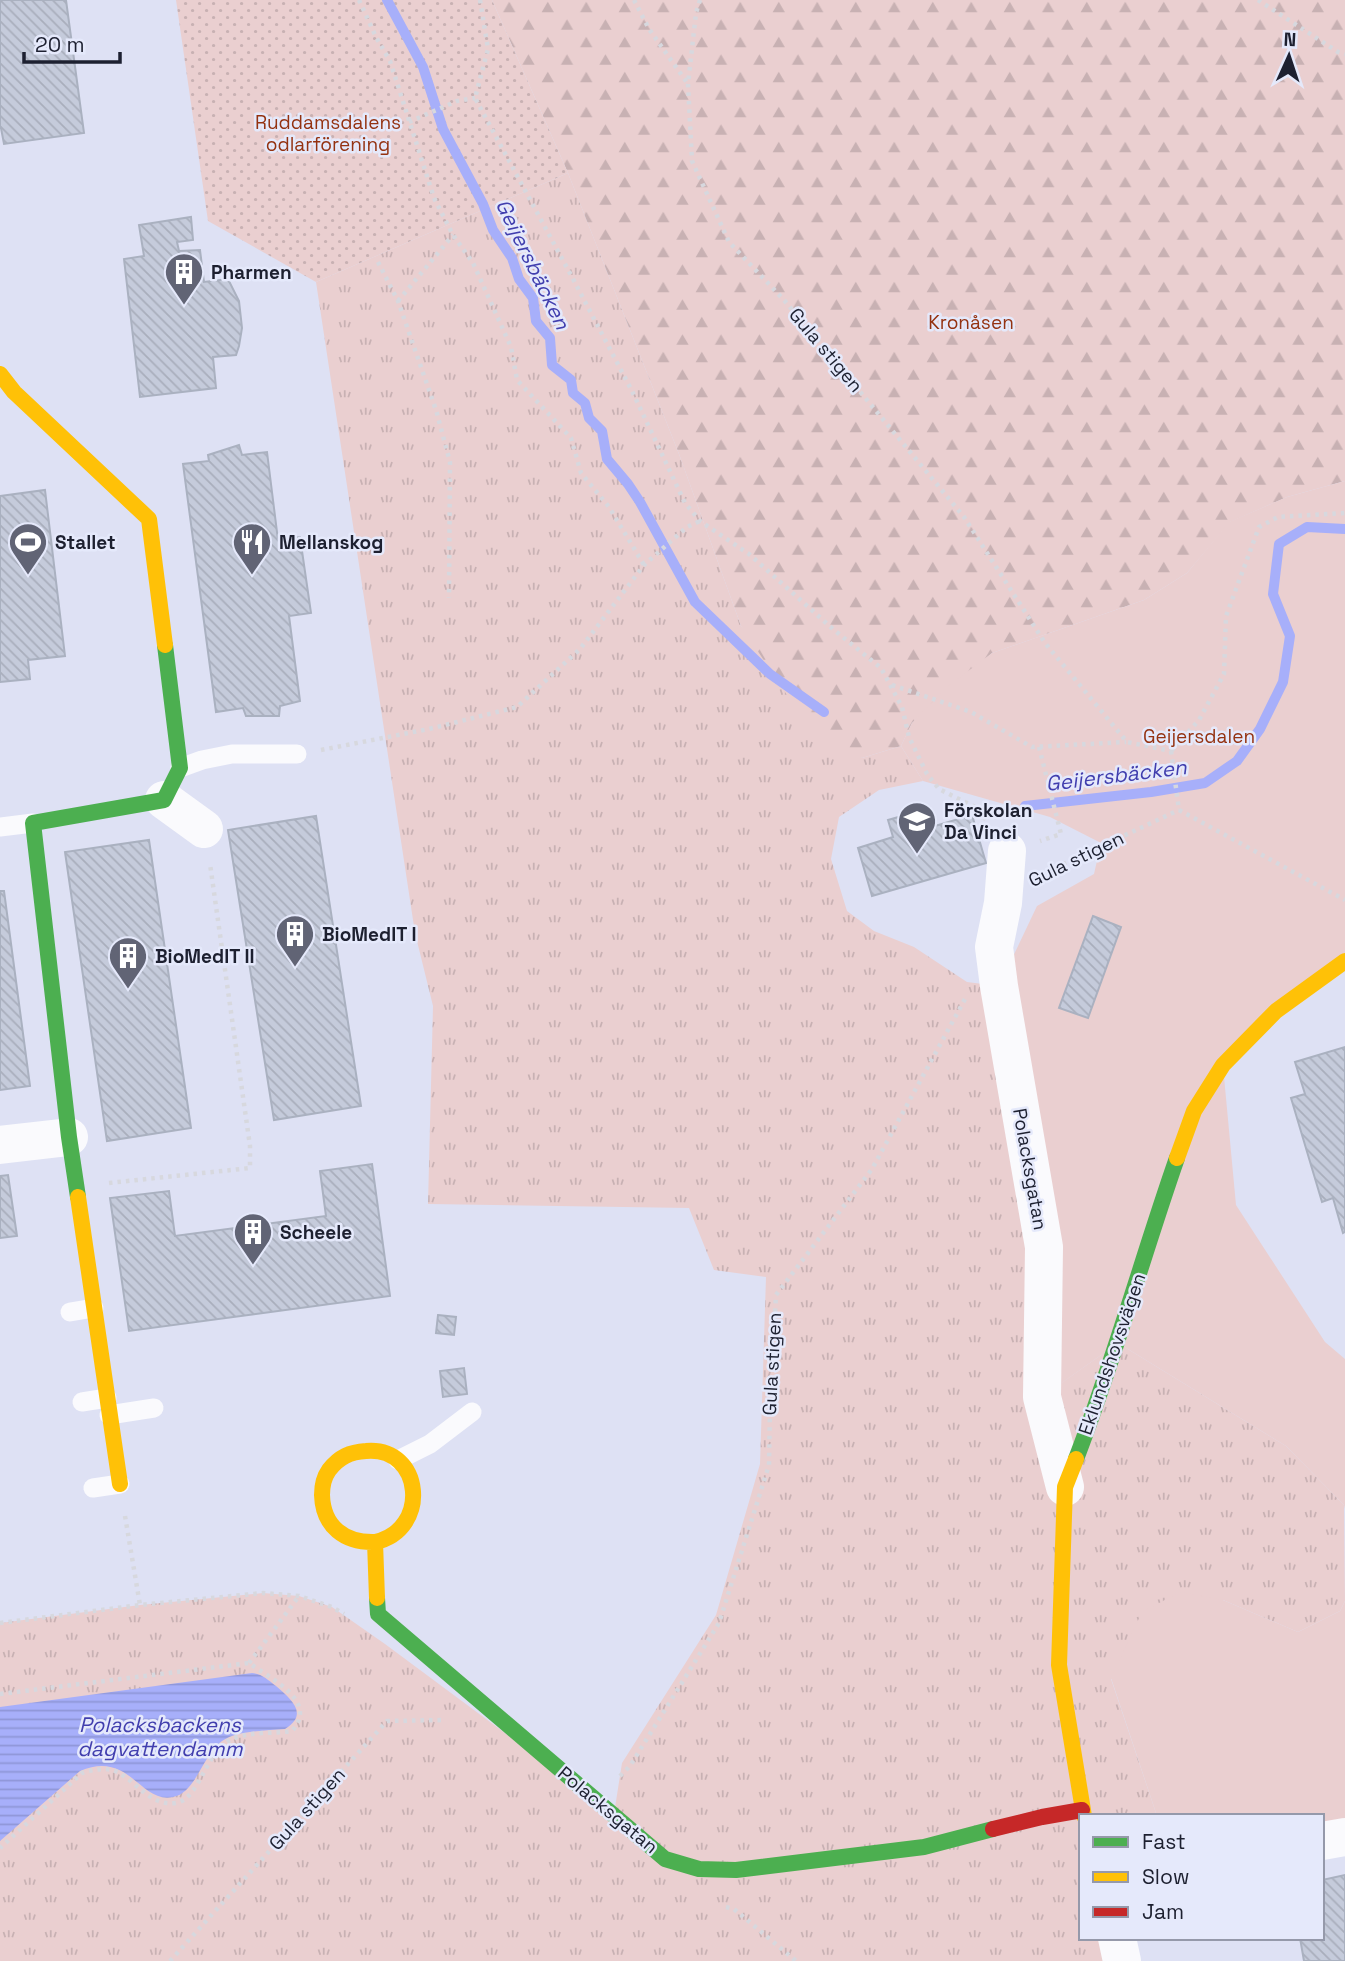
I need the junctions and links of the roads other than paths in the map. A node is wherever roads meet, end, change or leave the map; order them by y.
1 (0, 374) edge
2 (298, 754) road end
3 (172, 784) junction
4 (33, 823) junction
5 (0, 827) edge
6 (204, 829) road end
7 (1007, 851) road end
8 (1345, 961) edge
9 (69, 1137) junction
10 (0, 1145) edge
11 (94, 1308) junction
12 (70, 1312) dead end
13 (82, 1402) dead end
14 (108, 1407) junction
15 (154, 1408) dead end
16 (472, 1412) dead end
17 (398, 1460) junction
18 (120, 1484) joint
19 (1065, 1487) junction
20 (93, 1488) dead end
21 (375, 1542) junction
22 (1083, 1813) edge
23 (1345, 1837) edge
24 (1324, 1841) edge
25 (1117, 1940) edge
26 (1122, 1961) edge

1 - 3 street
2 - 3 lane
3 - 4 street
3 - 6 street
4 - 5 lane
4 - 9 street
7 - 19 street, Polacksgatan
8 - 19 street, Eklundshovsvägen
9 - 10 street
9 - 11 street
11 - 12 lane
11 - 14 street
13 - 14 lane
14 - 15 lane
14 - 18 street
16 - 17 lane
17 - 21 street
17 - 21 street
18 - 20 lane
19 - 22 street, Eklundshovsvägen
21 - 22 street, Polacksgatan
23 - 24 street
25 - 26 street

